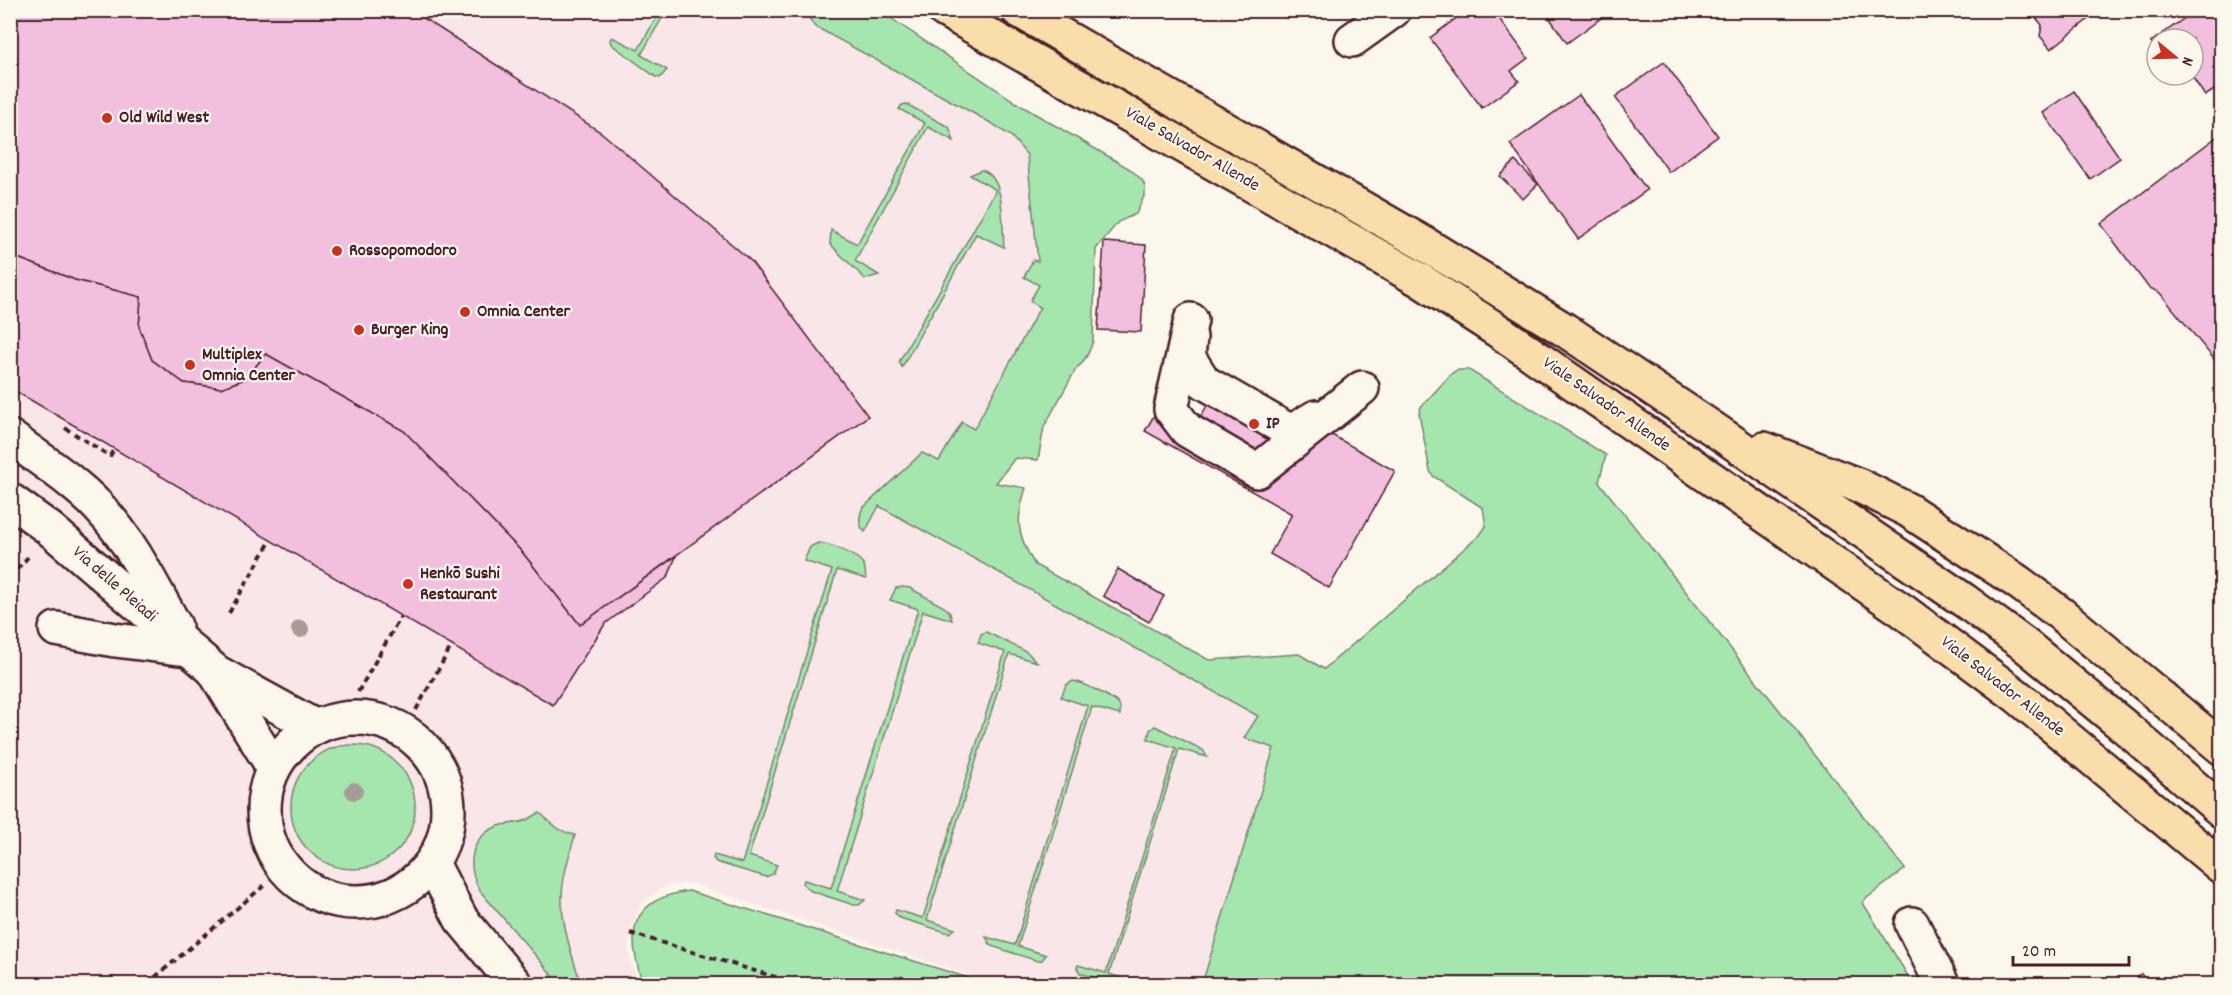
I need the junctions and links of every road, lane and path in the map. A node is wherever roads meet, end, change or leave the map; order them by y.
1 (944, 10) edge
2 (1018, 10) edge
3 (1394, 10) edge
4 (1352, 40) dead end
5 (1362, 388) joint
6 (1712, 428) junction
7 (10, 437) edge
8 (10, 500) edge
9 (270, 540) dead end
10 (229, 613) dead end
11 (401, 616) dead end
12 (56, 629) dead end
13 (452, 645) dead end
14 (188, 649) junction
15 (216, 672) junction
16 (358, 692) dead end
17 (416, 710) dead end
18 (316, 727) junction
19 (2222, 747) edge
20 (273, 768) junction
21 (2222, 811) edge
22 (432, 863) junction
23 (2222, 867) edge
24 (266, 884) dead end
25 (400, 892) junction
26 (461, 919) junction
27 (1912, 924) dead end
28 (630, 933) dead end
29 (147, 984) edge
30 (515, 984) edge
31 (798, 984) edge
32 (1942, 984) edge

1 - 23 main road, Viale Salvador Allende
2 - 6 main road, Viale Salvador Allende
3 - 4 street
5 - 5 street
6 - 19 main road
6 - 21 main road, Viale Salvador Allende
7 - 14 street
8 - 14 street, Via delle Pleiadi
9 - 10 path
11 - 16 path
12 - 14 street
13 - 17 path
14 - 15 street, Via delle Pleiadi
15 - 18 street, Via delle Pleiadi
15 - 20 street, Via delle Pleiadi
18 - 20 street
18 - 22 street
20 - 25 street
22 - 25 street
22 - 26 street
24 - 29 path
25 - 26 street
26 - 30 street
27 - 32 street
28 - 31 path

